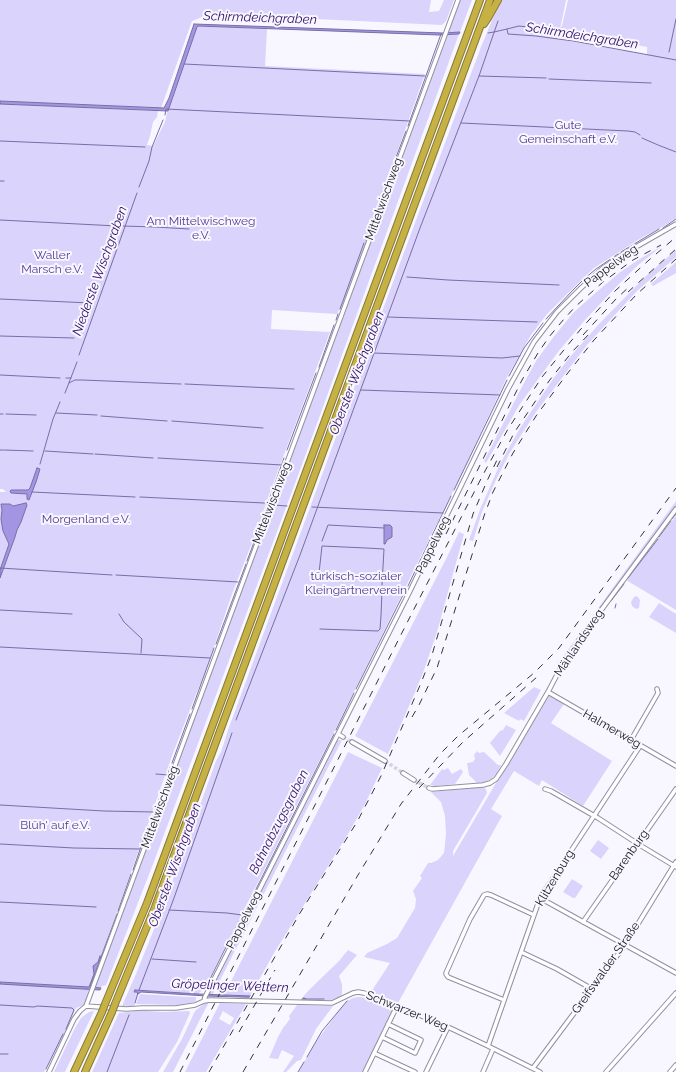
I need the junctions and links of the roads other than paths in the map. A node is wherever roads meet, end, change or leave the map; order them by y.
1 (458, 0) edge
2 (480, 0) edge
3 (490, 0) edge
4 (498, 0) edge
5 (479, 30) junction
6 (676, 224) edge
7 (676, 509) edge
8 (656, 689) dead end
9 (548, 692) junction
10 (338, 734) junction
11 (343, 737) tunnel mouth
12 (631, 740) junction
13 (352, 742) tunnel mouth
14 (640, 746) junction
15 (384, 762) tunnel mouth
16 (676, 766) edge
17 (404, 773) tunnel mouth
18 (414, 780) tunnel mouth
19 (429, 788) tunnel mouth
20 (545, 789) dead end
21 (676, 789) edge
22 (594, 816) junction
23 (638, 844) junction
24 (675, 865) edge
25 (540, 898) junction
26 (534, 915) junction
27 (583, 922) junction
28 (624, 945) junction
29 (521, 952) junction
30 (676, 973) edge
31 (592, 989) junction
32 (676, 993) edge
33 (205, 997) junction
34 (504, 1000) junction
35 (86, 1006) junction
36 (397, 1006) junction
37 (388, 1024) junction
38 (448, 1027) junction
39 (382, 1037) junction
40 (488, 1046) junction
41 (493, 1048) junction
42 (374, 1053) junction
43 (676, 1065) edge
44 (533, 1068) junction
45 (366, 1071) edge
46 (49, 1072) edge
47 (74, 1072) edge
48 (85, 1072) edge
49 (371, 1072) edge
50 (415, 1072) edge
51 (426, 1072) edge
52 (484, 1072) edge
53 (540, 1072) edge
54 (606, 1072) edge
55 (670, 1072) edge

1 - 35 street, Mittelwischweg
2 - 47 highway, bridge
3 - 5 highway
4 - 5 highway
5 - 48 highway, bridge
6 - 10 street, Pappelweg
7 - 9 street, Mählandsweg
8 - 12 street
9 - 12 street, Halmerweg
9 - 19 street, Mählandsweg
10 - 11 street
10 - 33 street, Pappelweg
12 - 14 street, Halmerweg
13 - 15 street
14 - 16 street, Halmerweg
14 - 22 street, Klitzenburg
17 - 18 street
20 - 22 street
21 - 23 street, Barenburg
22 - 23 street
22 - 25 street, Klitzenburg
23 - 24 street
23 - 27 street, Barenburg
24 - 28 street, Greifswalder Straße
25 - 26 street, Klitzenburg
25 - 27 street
26 - 29 street, Klitzenburg
26 - 34 street
27 - 28 street
28 - 30 street
28 - 31 street, Greifswalder Straße
29 - 31 street
29 - 34 street, Klitzenburg
31 - 44 street, Greifswalder Straße
32 - 54 street
33 - 35 street, Schwarzer Weg
33 - 36 street, Schwarzer Weg
34 - 40 street, Klitzenburg
35 - 46 street
36 - 37 street
36 - 38 street, Schwarzer Weg
37 - 39 street
37 - 39 street
38 - 40 street, Schwarzer Weg
38 - 51 street
39 - 42 street
40 - 41 street, Schwarzer Weg
41 - 44 street, Schwarzer Weg
41 - 52 street
42 - 45 street
42 - 50 street
43 - 55 street
44 - 53 street, Schwarzer Weg
45 - 49 street

